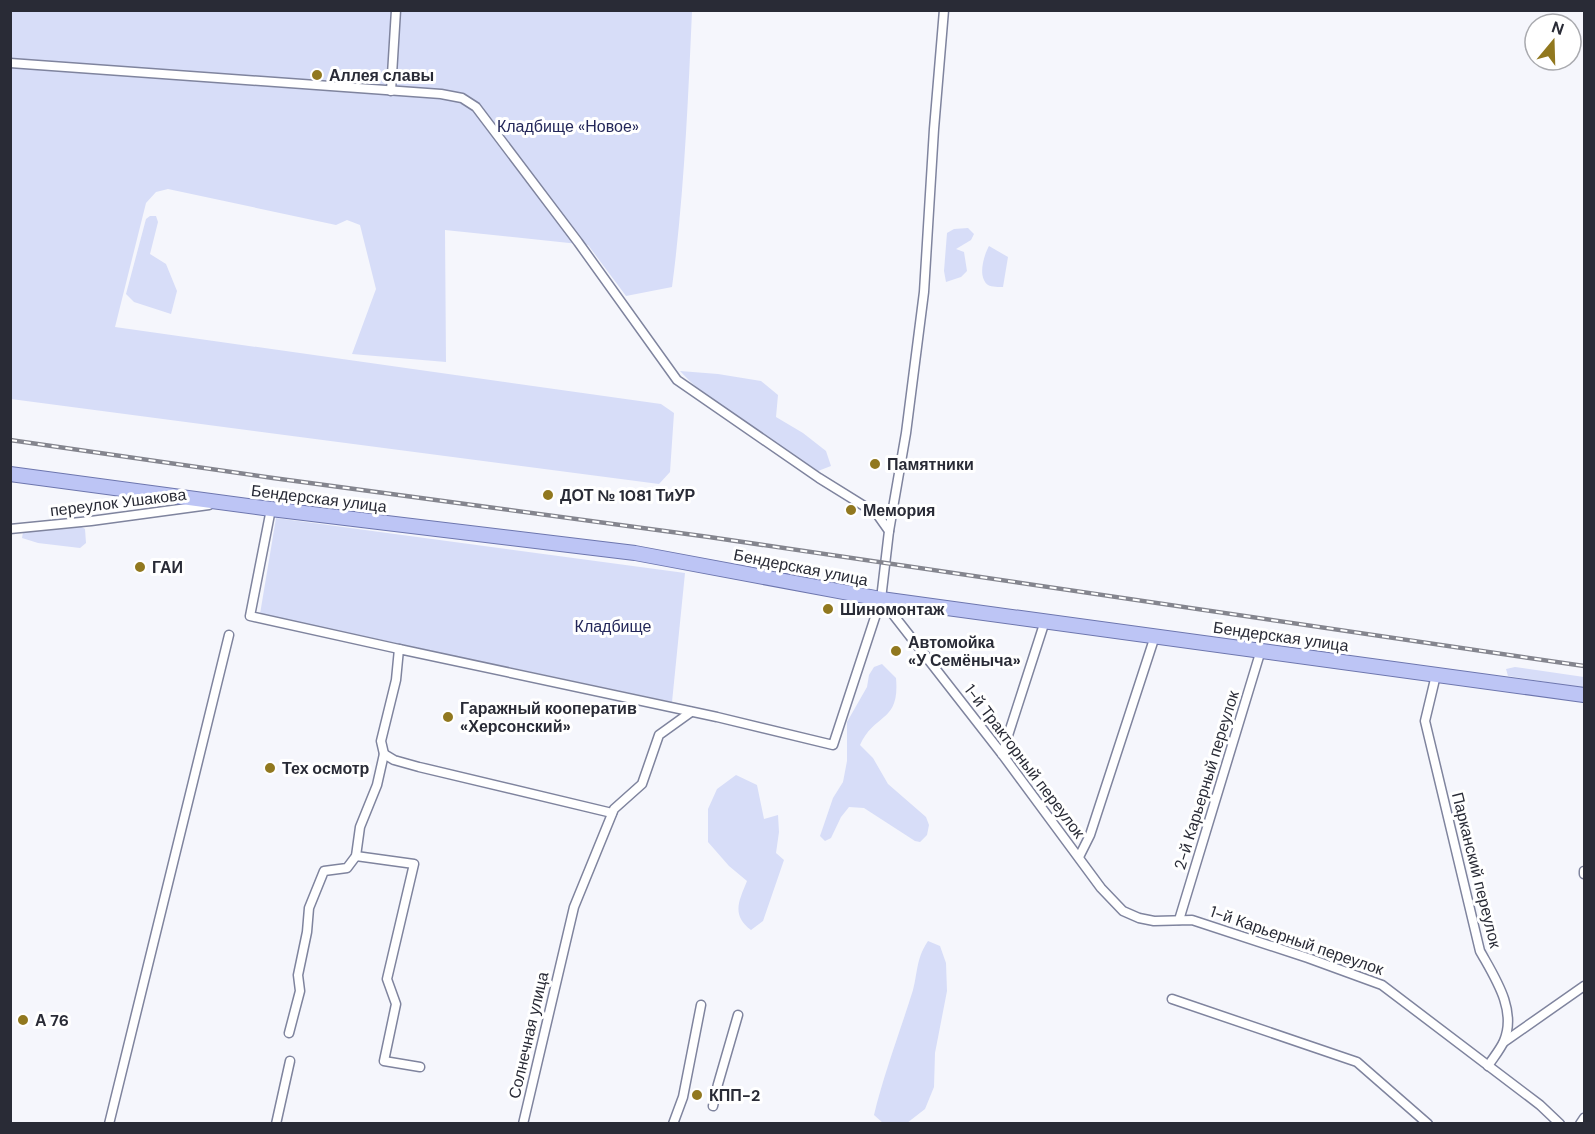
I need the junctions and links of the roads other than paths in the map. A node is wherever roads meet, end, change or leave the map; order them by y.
1 (396, 10) edge
2 (944, 10) edge
3 (10, 63) edge
4 (391, 91) junction
5 (10, 474) edge
6 (229, 502) junction
7 (271, 509) junction
8 (10, 529) edge
9 (889, 531) junction
10 (881, 599) junction
11 (1045, 621) junction
12 (229, 635) dead end
13 (1155, 636) junction
14 (399, 649) junction
15 (1261, 650) junction
16 (1436, 675) junction
17 (1584, 696) edge
18 (691, 712) junction
19 (384, 754) junction
20 (1002, 754) junction
21 (612, 813) junction
22 (356, 856) junction
23 (1079, 857) junction
24 (1123, 911) joint
25 (1179, 920) junction
26 (1584, 986) edge
27 (1172, 999) dead end
28 (701, 1005) dead end
29 (738, 1015) dead end
30 (289, 1033) dead end
31 (1504, 1042) junction
32 (290, 1061) dead end
33 (1488, 1066) junction
34 (420, 1067) dead end
35 (713, 1106) dead end
36 (1584, 1119) edge
37 (109, 1124) edge
38 (276, 1124) edge
39 (523, 1124) edge
40 (673, 1124) edge
41 (1428, 1124) edge
42 (1560, 1124) edge
43 (1580, 1124) edge

1 - 4 street
2 - 9 street
3 - 4 street
4 - 9 street
5 - 6 main road, Бендерская улица
6 - 7 main road, Бендерская улица
6 - 8 street, переулок Ушакова
7 - 10 main road, Бендерская улица
7 - 14 street
9 - 10 street
10 - 11 main road, Бендерская улица
10 - 18 street
10 - 20 street, 1-й Тракторный переулок
11 - 13 main road, Бендерская улица
11 - 20 street
12 - 37 street
13 - 15 main road, Бендерская улица
13 - 23 street
14 - 18 street
14 - 19 street
15 - 16 main road, Бендерская улица
15 - 25 street, 2-й Карьерный переулок
16 - 17 main road, Бендерская улица
16 - 31 street, Парканский переулок
18 - 21 street
19 - 21 street
19 - 22 street
20 - 23 street, 1-й Тракторный переулок
21 - 39 street, Солнечная улица
22 - 30 street
22 - 34 street
23 - 24 street, 1-й Тракторный переулок
24 - 25 street, 1-й Карьерный переулок
25 - 33 street, 1-й Карьерный переулок
26 - 31 street
27 - 41 street
28 - 40 street
29 - 35 street
31 - 33 street, Парканский переулок
32 - 38 street
33 - 42 street, 1-й Карьерный переулок
36 - 43 street

